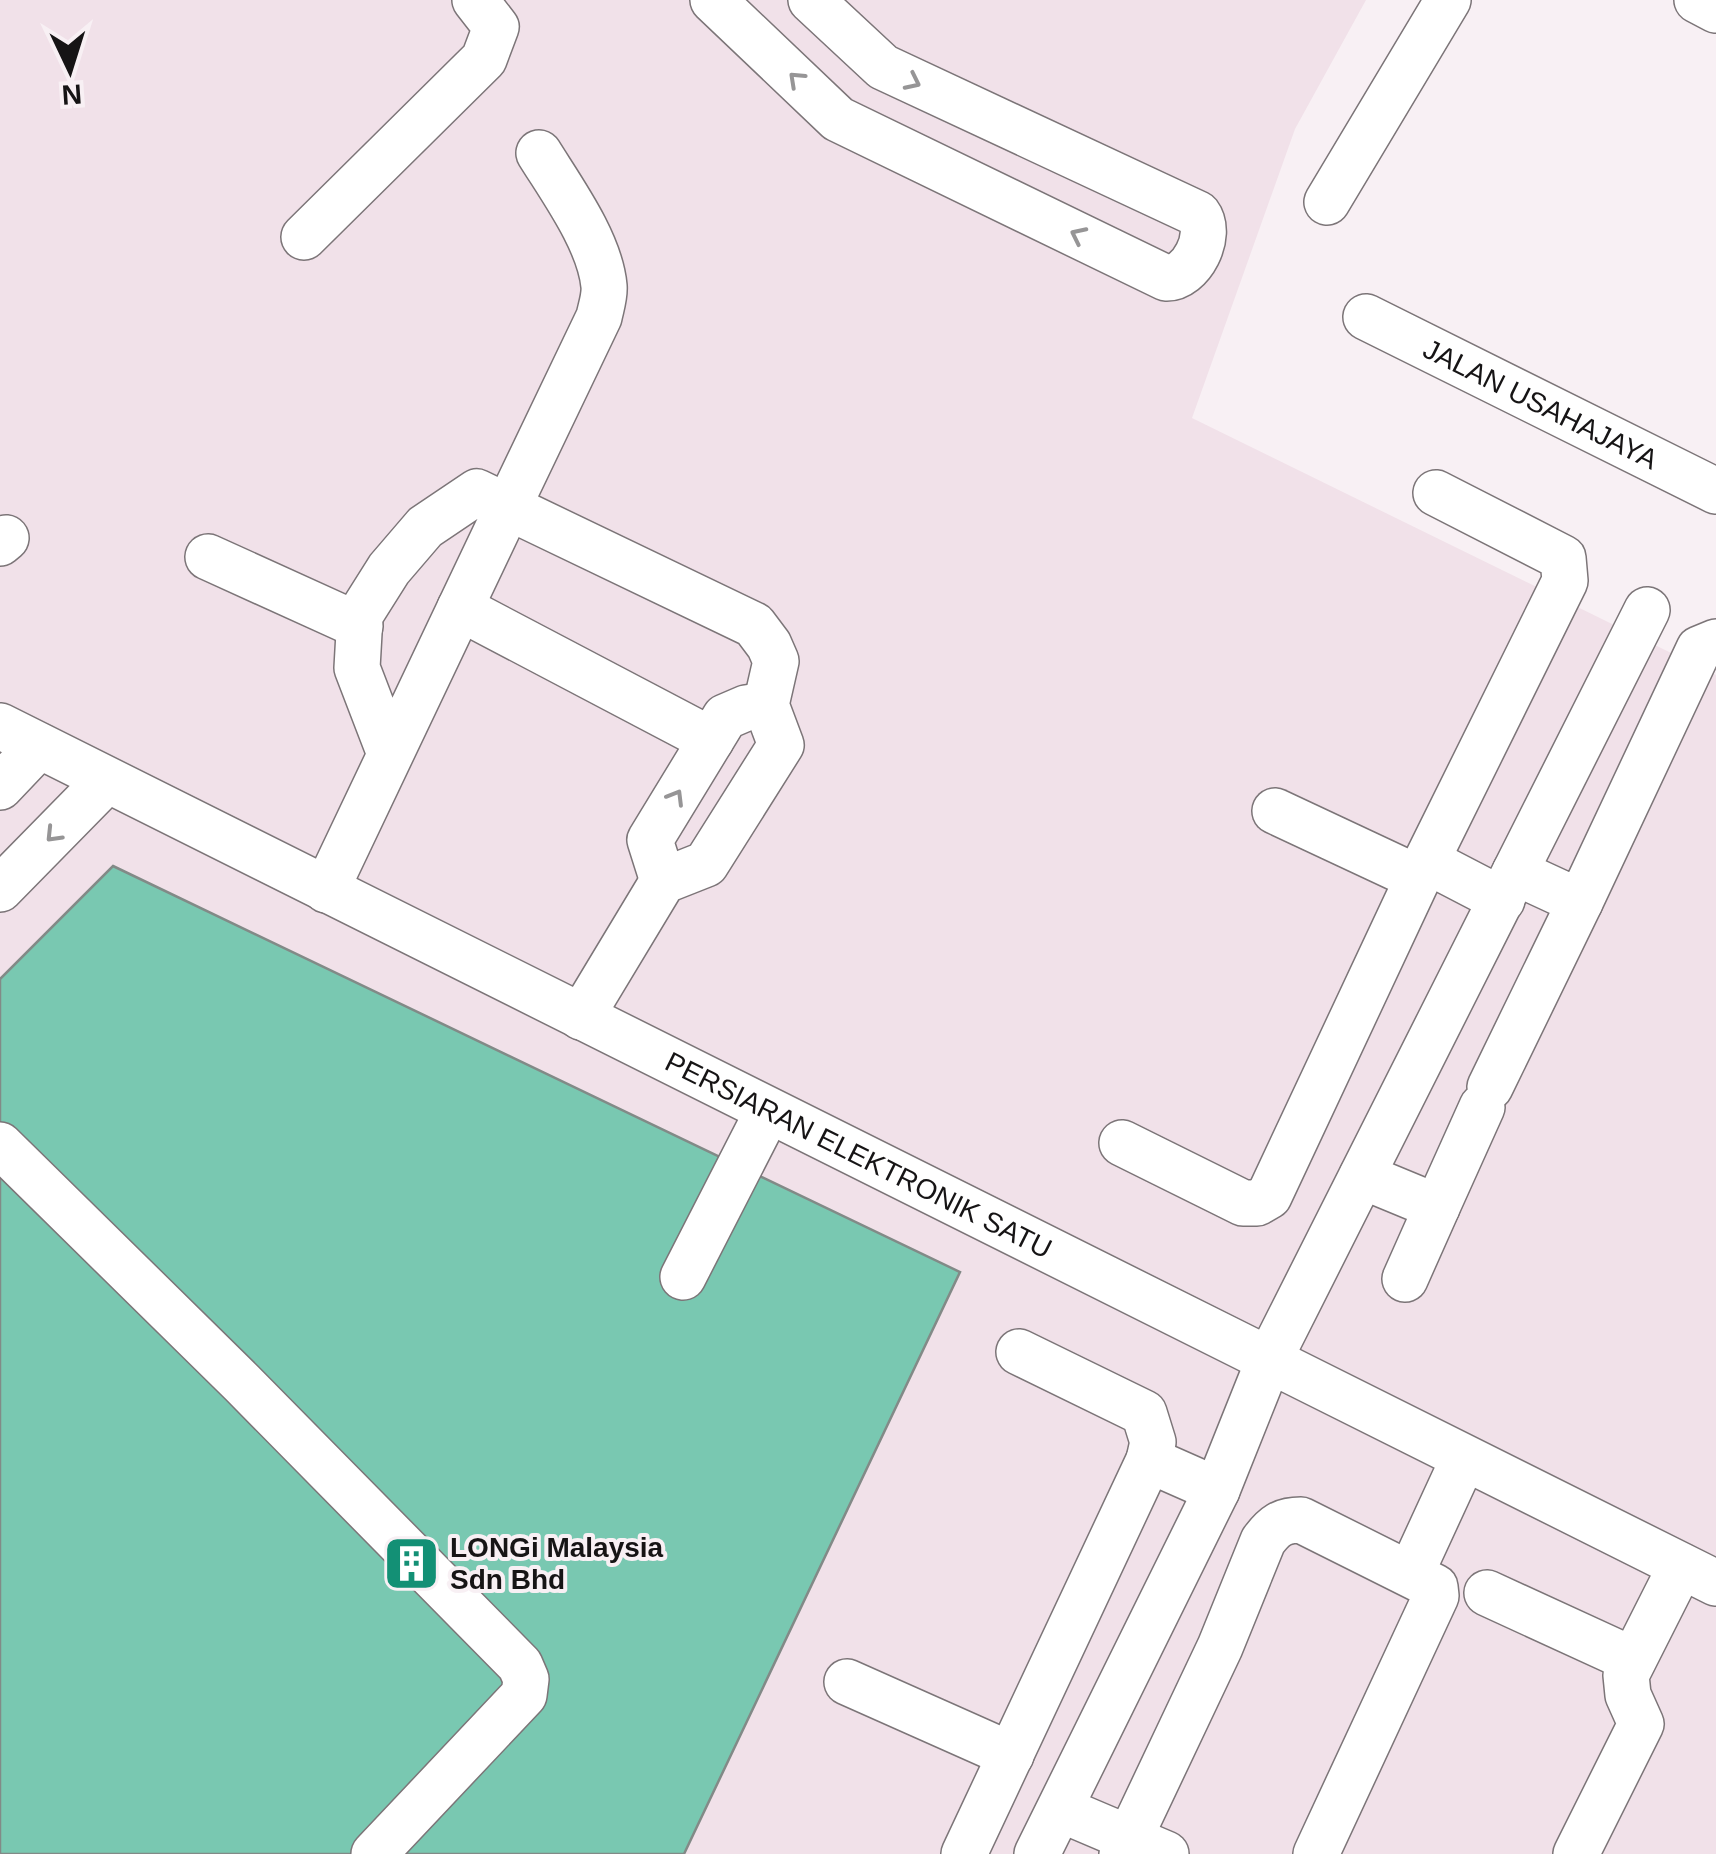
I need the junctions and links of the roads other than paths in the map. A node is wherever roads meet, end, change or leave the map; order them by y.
1 (475, 0) edge
2 (712, 0) edge
3 (811, 0) edge
4 (1448, 0) edge
5 (1697, 0) edge
6 (1716, 10) edge
7 (539, 153) dead end
8 (1327, 202) dead end
9 (304, 237) dead end
10 (1366, 317) dead end
11 (1716, 490) edge
12 (1436, 493) dead end
13 (508, 507) junction
14 (208, 557) dead end
15 (460, 608) junction
16 (1647, 610) dead end
17 (360, 626) junction
18 (1716, 642) edge
19 (734, 720) junction
20 (0, 726) edge
21 (40, 746) junction
22 (390, 754) junction
23 (106, 780) junction
24 (0, 787) edge
25 (1275, 812) dead end
26 (1422, 870) junction
27 (663, 880) junction
28 (1509, 886) junction
29 (0, 889) edge
30 (326, 890) junction
31 (1580, 902) junction
32 (580, 1017) junction
33 (768, 1111) junction
34 (1122, 1143) dead end
35 (0, 1146) edge
36 (1362, 1176) junction
37 (1437, 1207) junction
38 (683, 1278) dead end
39 (1404, 1279) dead end
40 (1019, 1352) dead end
41 (1270, 1360) junction
42 (1464, 1458) junction
43 (1149, 1460) junction
44 (1218, 1490) junction
45 (1411, 1573) junction
46 (1699, 1575) edge
47 (1487, 1593) dead end
48 (1633, 1660) junction
49 (847, 1682) dead end
50 (1010, 1754) junction
51 (1060, 1809) junction
52 (1139, 1849) edge
53 (374, 1854) edge
54 (964, 1854) edge
55 (1037, 1854) edge
56 (1316, 1854) edge
57 (1576, 1854) edge

1 - 9 street
3 -> 2 street
4 - 8 street
5 - 6 street
7 - 13 street
10 - 11 street, JALAN USAHAJAYA
12 - 26 street
13 - 15 street
13 - 17 street
13 - 19 street
14 - 17 street
15 - 19 street
15 - 22 street
16 - 28 street
17 - 22 street
18 - 31 street
27 -> 19 street
19 - 27 street
20 - 21 street, PERSIARAN ELEKTRONIK SATU
21 - 23 street, PERSIARAN ELEKTRONIK SATU
21 - 24 street
22 - 30 street
23 -> 29 street
23 - 30 street, PERSIARAN ELEKTRONIK SATU
25 - 26 street
26 - 28 street
26 - 34 street
27 - 32 street
28 - 31 street
28 - 36 street
30 - 32 street, PERSIARAN ELEKTRONIK SATU
31 - 37 street
32 - 33 street, PERSIARAN ELEKTRONIK SATU
33 - 38 street
33 - 41 street, PERSIARAN ELEKTRONIK SATU
35 - 53 street
36 - 37 street
36 - 41 street
37 - 39 street
40 - 43 street
41 - 42 street, PERSIARAN ELEKTRONIK SATU
41 - 44 street
42 - 45 street
42 - 46 street, PERSIARAN ELEKTRONIK SATU
43 - 44 street
43 - 50 street
44 - 51 street
45 - 52 street
45 - 56 street
46 - 48 street
47 - 48 street
48 - 57 street
49 - 50 street
50 - 54 street
51 - 52 street
51 - 55 street

